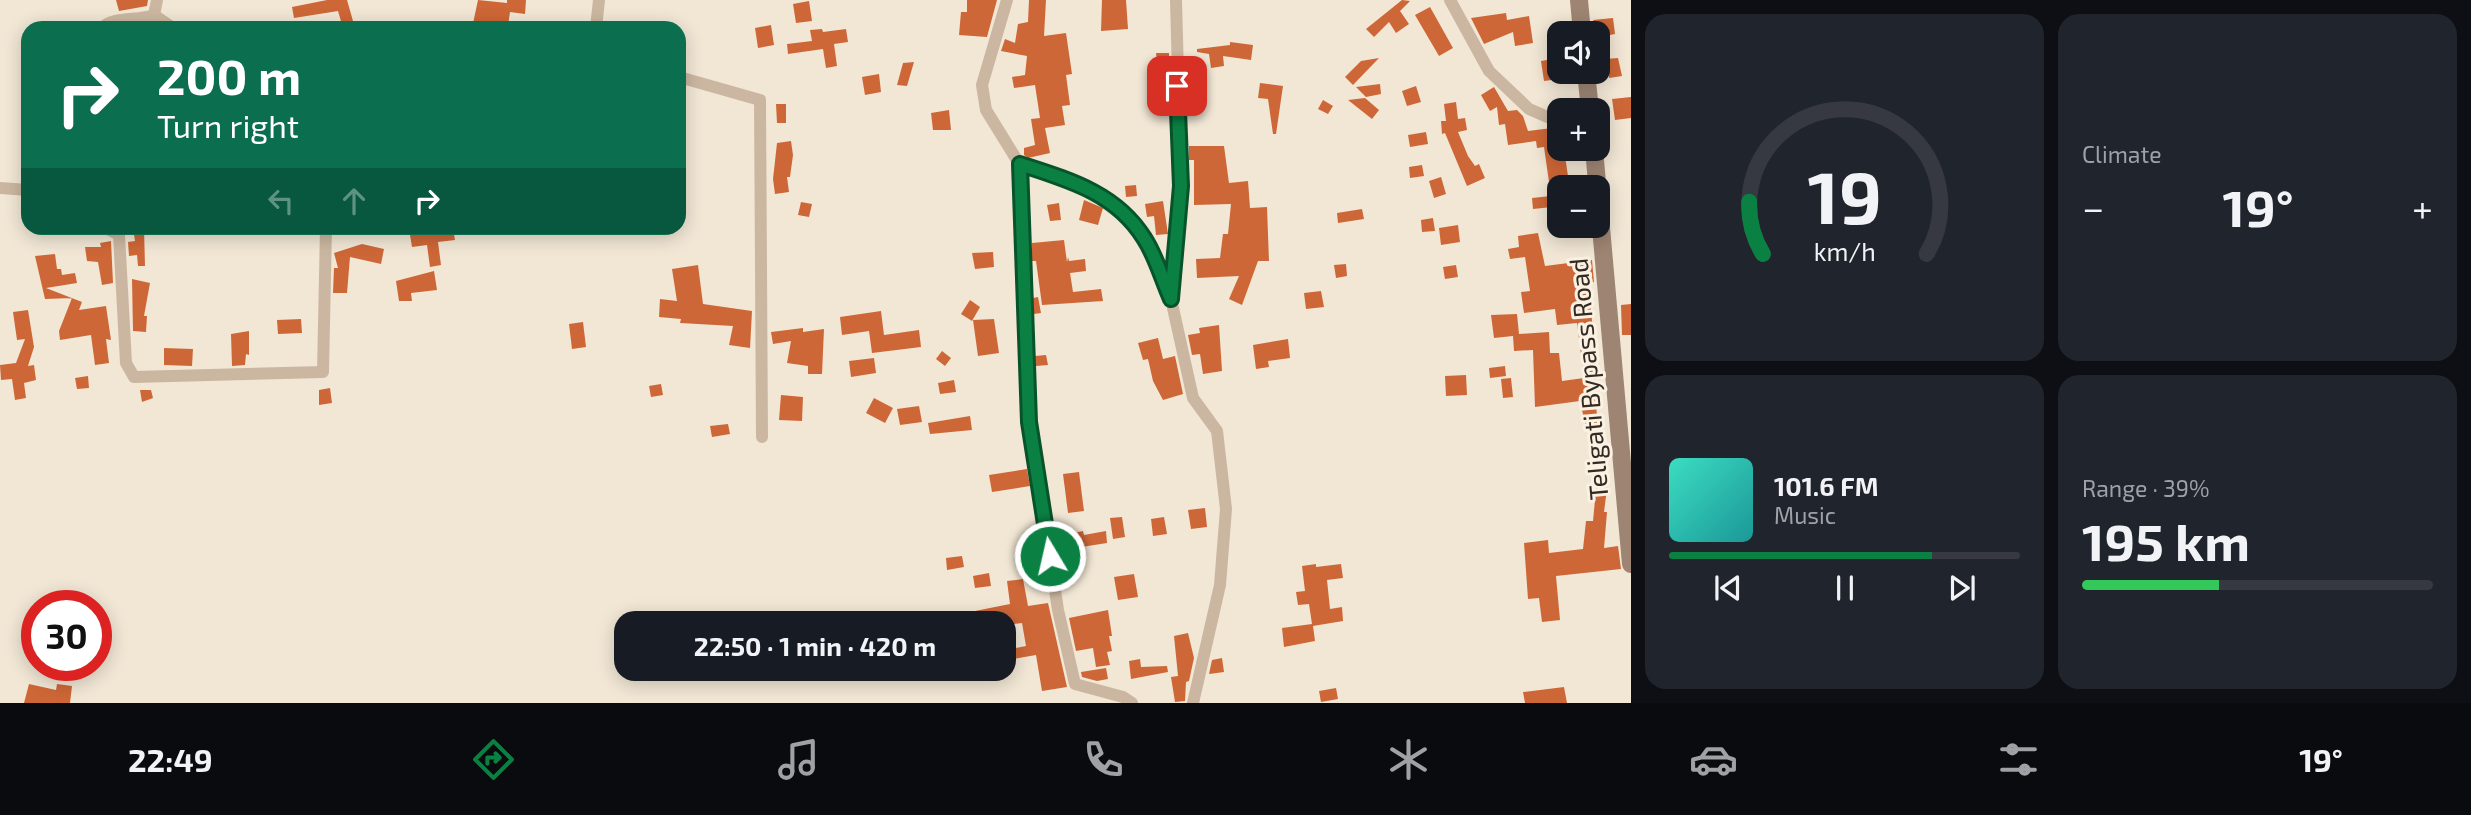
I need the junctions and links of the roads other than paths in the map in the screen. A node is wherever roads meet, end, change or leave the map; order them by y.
1 (156, 0) edge
2 (599, 0) edge
3 (1007, 0) edge
4 (1176, 0) edge
5 (1450, 0) edge
6 (1579, 0) edge
7 (154, 15) junction
8 (116, 21) edge
9 (139, 21) edge
10 (139, 21) edge
11 (163, 21) edge
12 (597, 21) edge
13 (1581, 21) edge
14 (686, 79) edge
15 (1547, 117) edge
16 (1595, 161) edge
17 (1020, 164) junction
18 (0, 188) edge
19 (21, 190) edge
20 (119, 235) edge
21 (326, 235) edge
22 (1171, 299) junction
23 (762, 437) dead end
24 (1631, 564) edge
25 (1132, 703) edge
26 (1194, 703) edge

1 - 7 street
2 - 12 street
3 - 17 street
4 - 22 street
5 - 15 street
6 - 13 main road
7 - 9 street
7 - 11 street
8 - 10 street
14 - 23 street
16 - 24 main road, Teligati Bypass Road
17 - 22 street
17 - 25 street
18 - 19 street
20 - 21 street
22 - 26 street

